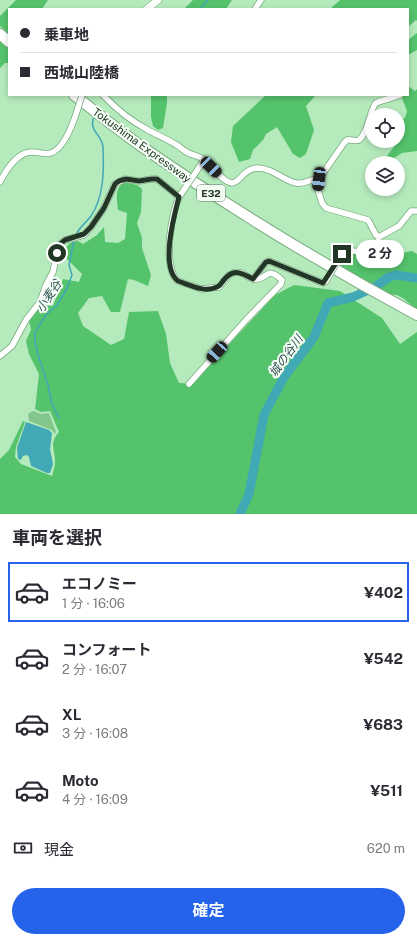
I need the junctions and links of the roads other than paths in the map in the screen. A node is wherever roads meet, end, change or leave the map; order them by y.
1 (158, 0) edge
2 (148, 8) edge
3 (0, 34) edge
4 (8, 41) edge
5 (75, 96) edge
6 (82, 96) edge
7 (104, 96) edge
8 (397, 96) edge
9 (203, 161) junction
10 (319, 179) junction
11 (0, 182) edge
12 (180, 196) junction
13 (417, 211) edge
14 (379, 237) junction
15 (253, 279) junction
16 (417, 316) edge
17 (0, 356) edge
18 (189, 384) dead end

1 - 2 street
3 - 4 highway
5 - 16 highway, Tokushima Expressway / E32
6 - 11 street, bridge
7 - 9 street
8 - 10 street
9 - 10 street
9 - 12 street, bridge
10 - 14 street
12 - 15 street
12 - 17 street
13 - 14 street
14 - 15 street, bridge
15 - 18 street

